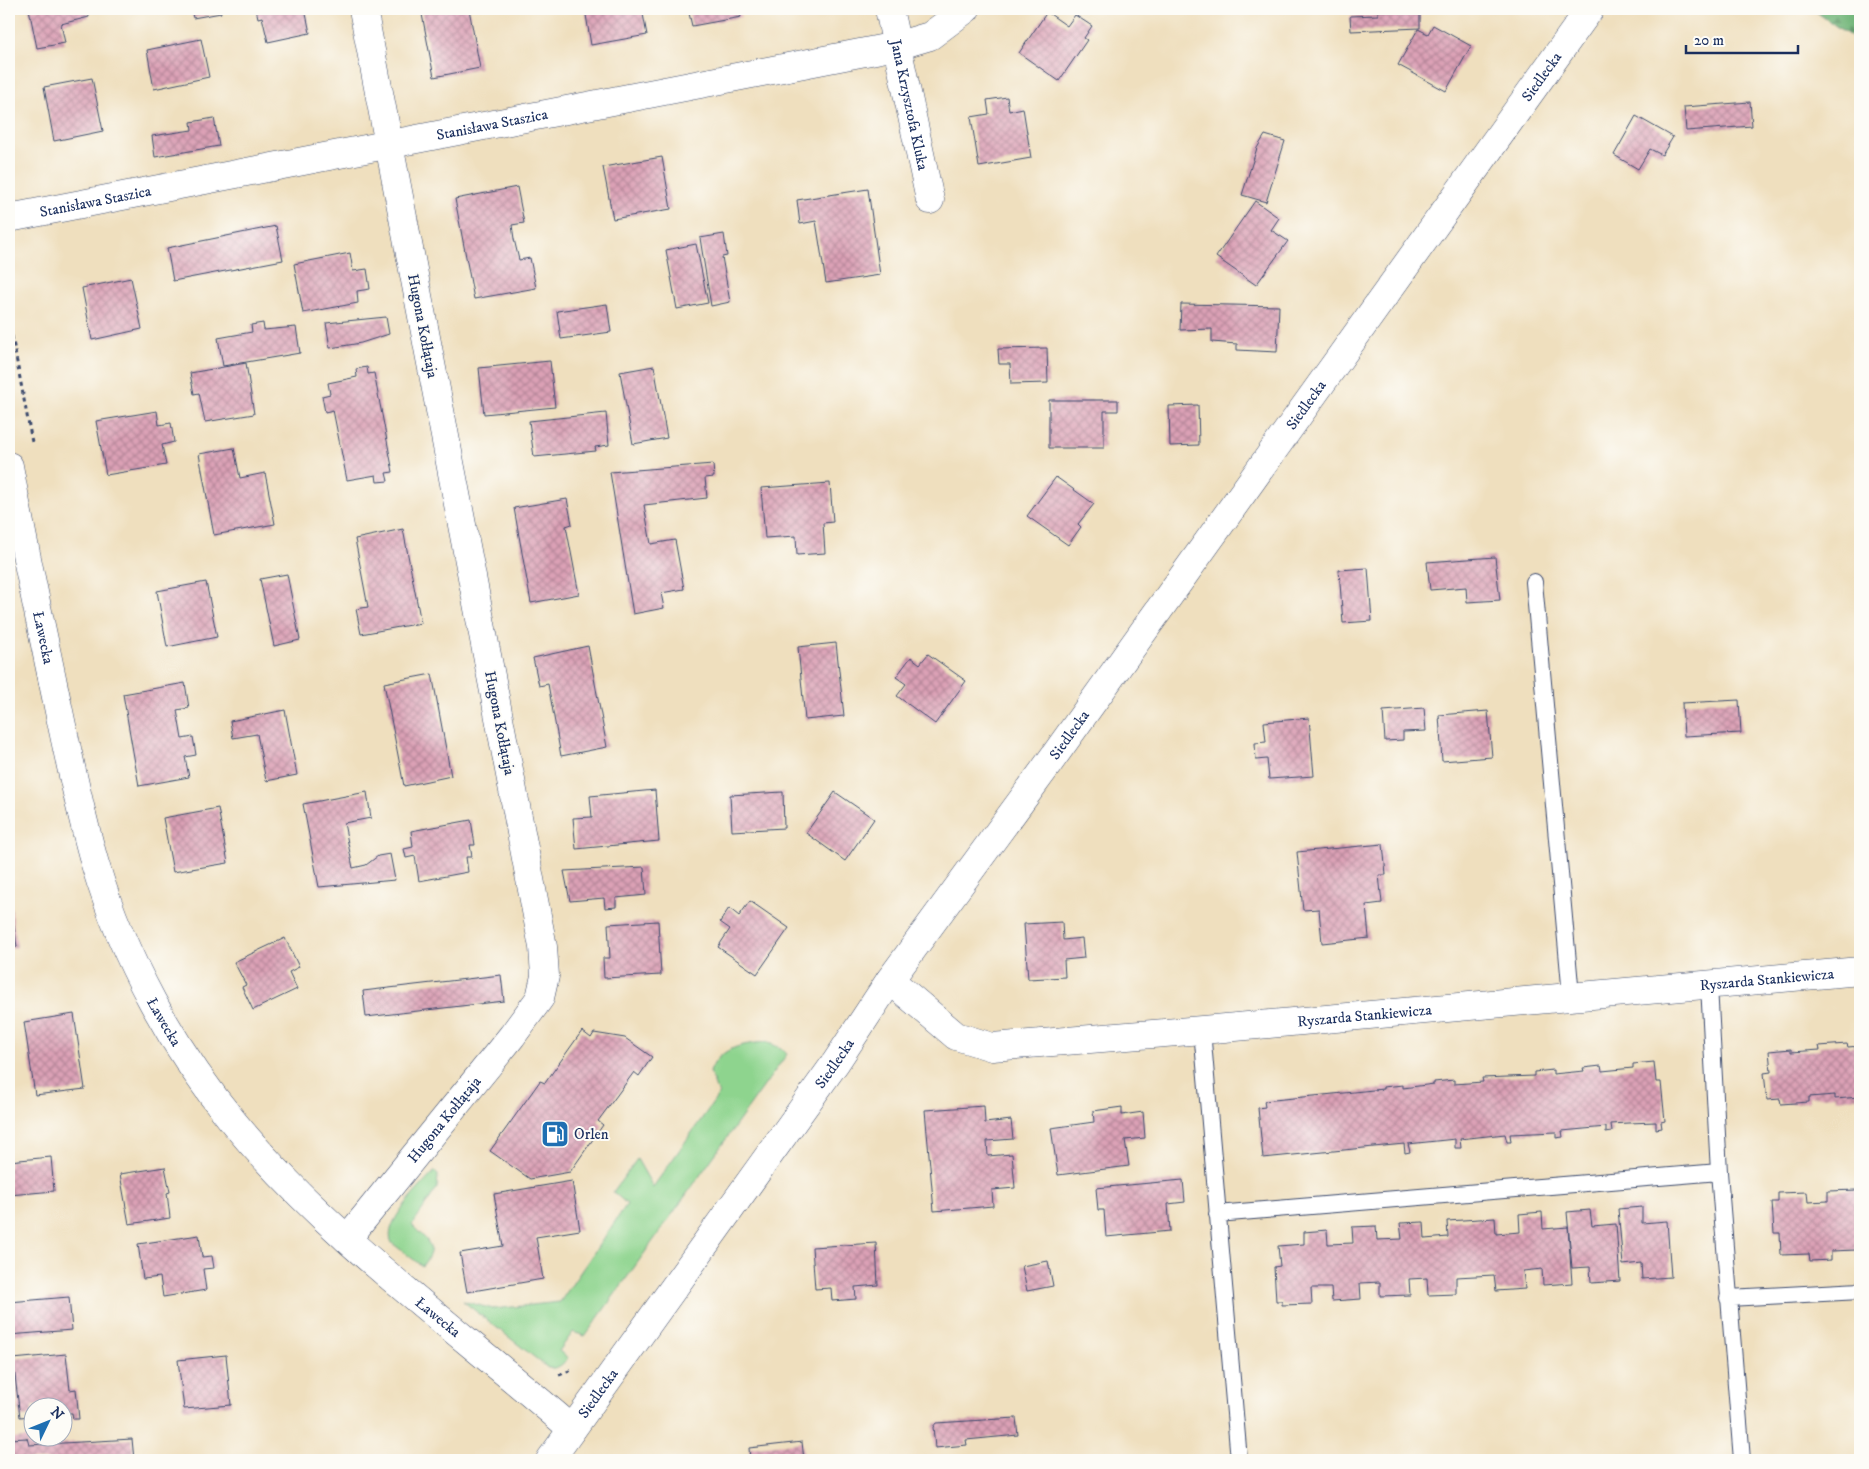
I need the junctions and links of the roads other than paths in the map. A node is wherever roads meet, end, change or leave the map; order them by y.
1 (363, 9) edge
2 (889, 9) edge
3 (966, 9) edge
4 (1590, 9) edge
5 (896, 46) junction
6 (388, 146) junction
7 (930, 200) dead end
8 (9, 218) edge
9 (9, 466) edge
10 (1534, 582) dead end
11 (1860, 971) edge
12 (890, 980) junction
13 (1710, 985) junction
14 (1571, 996) junction
15 (1202, 1030) junction
16 (1718, 1172) junction
17 (1217, 1214) junction
18 (347, 1239) junction
19 (1860, 1291) edge
20 (1728, 1298) junction
21 (572, 1429) junction
22 (550, 1460) edge
23 (1239, 1460) edge
24 (1742, 1460) edge

1 - 6 street, Hugona Kołłątaja
2 - 5 street, Jana Krzysztofa Kluka
3 - 5 street, Stanisława Staszica
4 - 12 street, Siedlecka
5 - 6 street, Stanisława Staszica
5 - 7 street, Jana Krzysztofa Kluka
6 - 8 street, Stanisława Staszica
6 - 18 street, Hugona Kołłątaja
9 - 18 street, Ławecka
10 - 14 lane
11 - 13 street, Ryszarda Stankiewicza
12 - 15 street, Ryszarda Stankiewicza
12 - 21 street, Siedlecka
13 - 14 street, Ryszarda Stankiewicza
13 - 16 lane
14 - 15 street, Ryszarda Stankiewicza
15 - 17 lane
16 - 17 lane
16 - 20 lane
17 - 23 lane
18 - 21 street, Ławecka
19 - 20 lane
20 - 24 lane
21 - 22 street, Siedlecka

